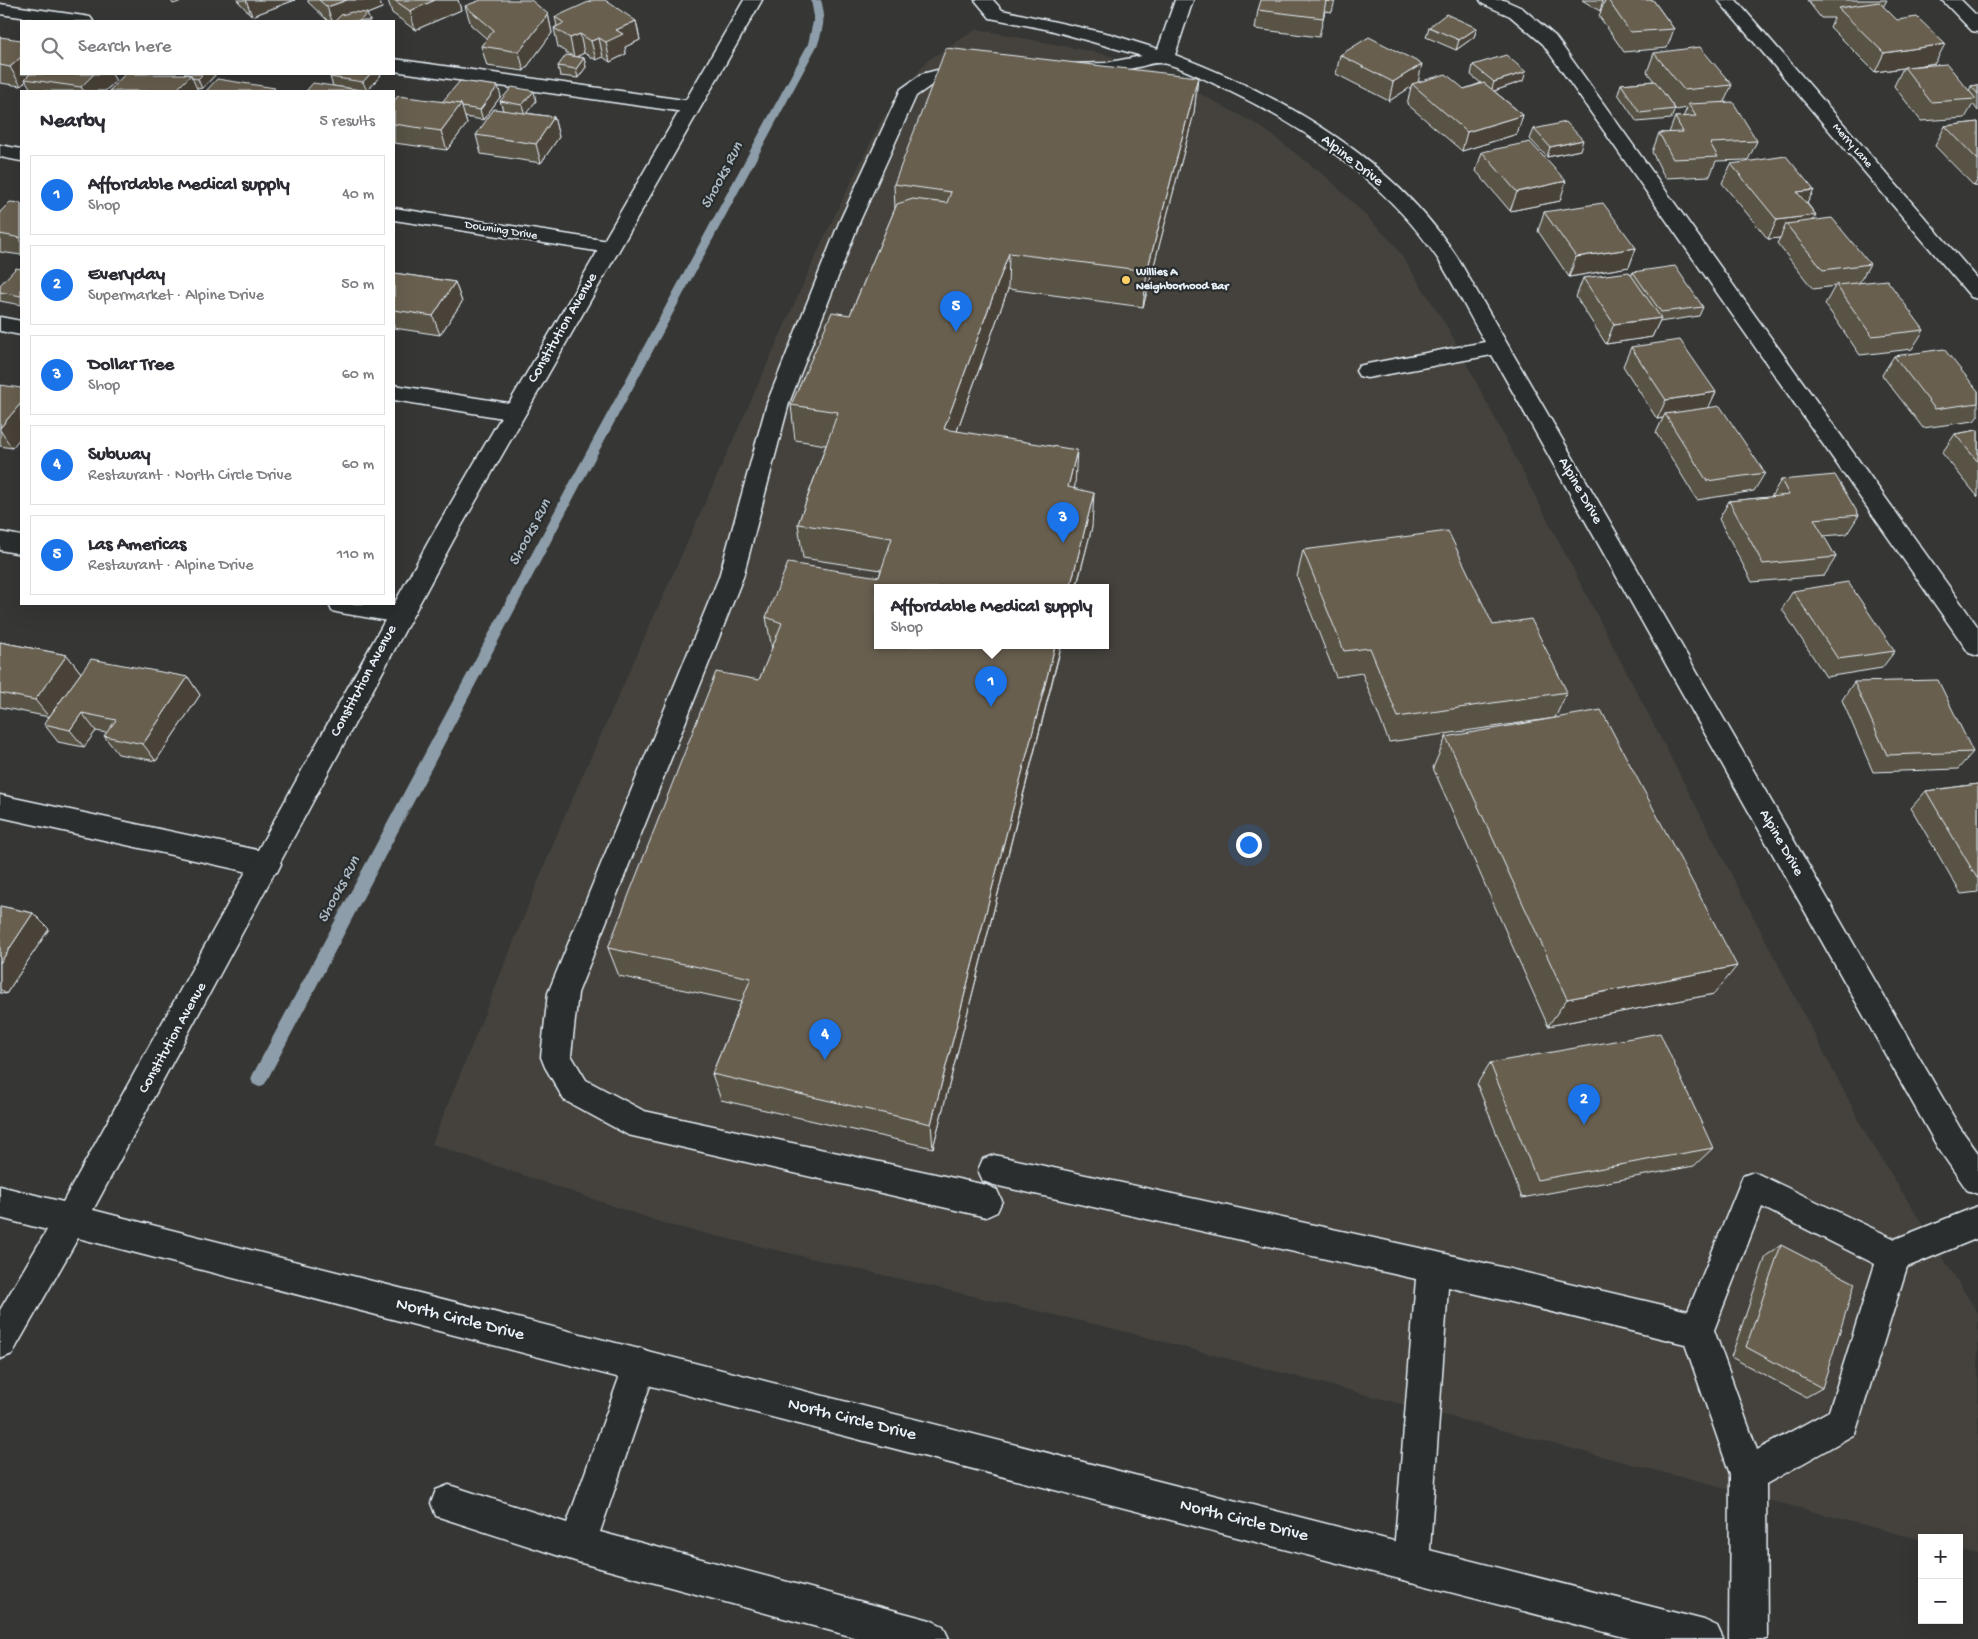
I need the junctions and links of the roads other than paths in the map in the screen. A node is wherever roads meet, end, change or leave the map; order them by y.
1 (753, 0) edge
2 (1184, 0) edge
3 (1489, 0) edge
4 (1726, 0) edge
5 (1950, 0) edge
6 (990, 7) edge
7 (0, 9) edge
8 (77, 20) edge
9 (1978, 27) edge
10 (1165, 56) junction
11 (395, 65) edge
12 (994, 65) edge
13 (1050, 67) edge
14 (691, 107) junction
15 (0, 151) edge
16 (20, 154) edge
17 (395, 214) edge
18 (609, 247) junction
19 (1978, 292) edge
20 (0, 324) edge
21 (20, 328) edge
22 (1498, 347) junction
23 (1367, 371) dead end
24 (395, 392) edge
25 (515, 412) junction
26 (0, 541) edge
27 (20, 546) edge
28 (347, 605) edge
29 (400, 614) junction
30 (1978, 646) edge
31 (0, 806) edge
32 (267, 864) junction
33 (994, 1170) dead end
34 (1978, 1179) edge
35 (986, 1201) dead end
36 (0, 1202) edge
37 (72, 1221) junction
38 (1978, 1222) edge
39 (1894, 1256) junction
40 (1433, 1266) junction
41 (1697, 1330) junction
42 (0, 1342) edge
43 (640, 1366) junction
44 (1748, 1474) junction
45 (449, 1503) dead end
46 (578, 1544) junction
47 (1411, 1564) junction
48 (930, 1639) edge
49 (1704, 1639) edge
50 (1748, 1639) edge

1 - 14 street, Constitution Avenue
2 - 10 street
3 - 30 street
4 - 19 street, Merry Lane
5 - 9 street
6 - 10 street, Alpine Drive
7 - 8 street
10 - 13 street
10 - 22 street, Alpine Drive
11 - 14 street
12 - 35 street
14 - 18 street, Constitution Avenue
15 - 16 street
17 - 18 street, Downing Drive
18 - 25 street, Constitution Avenue
20 - 21 street
22 - 23 street
22 - 34 street, Alpine Drive
24 - 25 street
25 - 29 street, Constitution Avenue
26 - 27 street
28 - 29 street
29 - 32 street, Constitution Avenue
31 - 32 street
32 - 37 street, Constitution Avenue
33 - 40 street
36 - 37 street, North Circle Drive
37 - 42 street, Constitution Avenue
37 - 43 street, North Circle Drive
38 - 39 street
39 - 41 street
39 - 44 street
40 - 41 street
40 - 47 street
41 - 44 street
43 - 46 street
43 - 47 street, North Circle Drive
44 - 50 street
45 - 46 street
46 - 48 street
47 - 49 street, North Circle Drive

